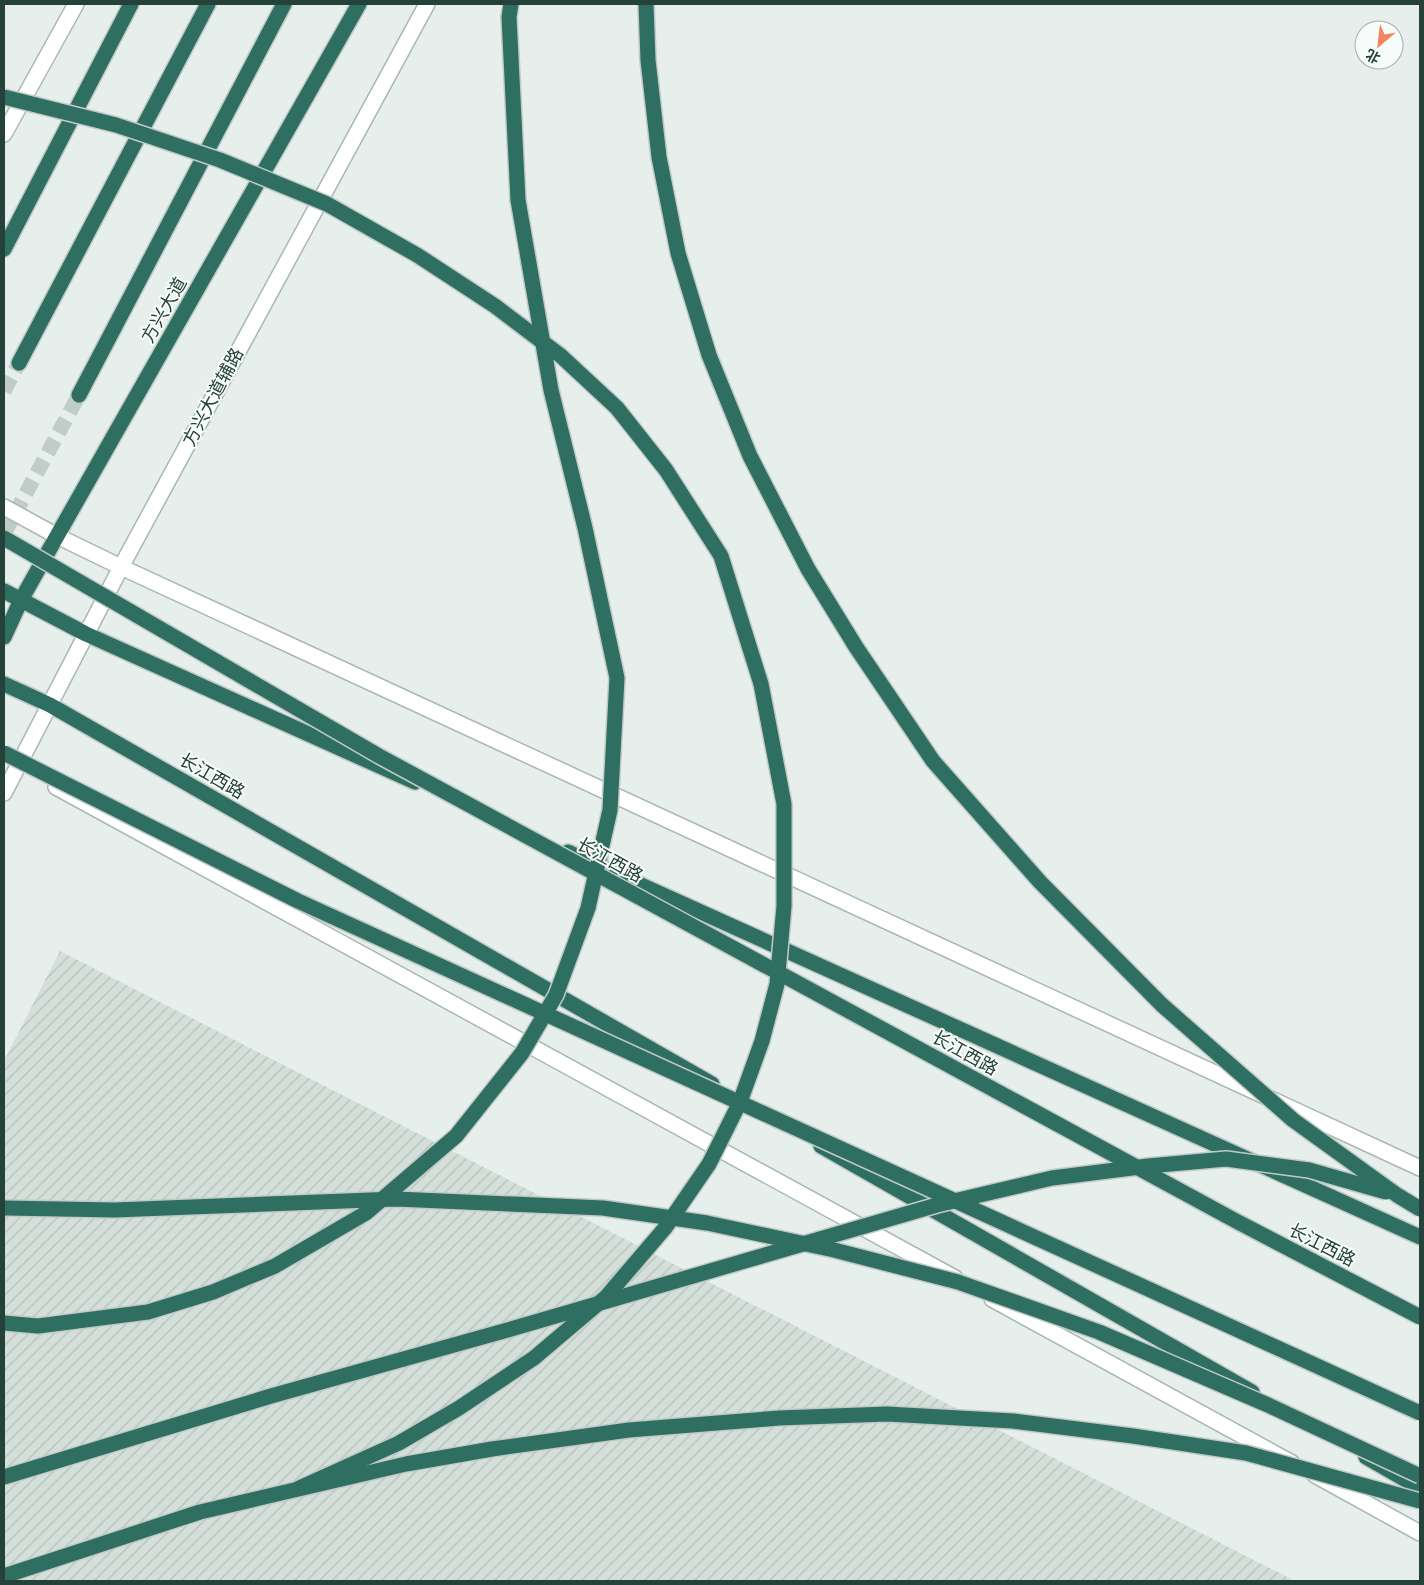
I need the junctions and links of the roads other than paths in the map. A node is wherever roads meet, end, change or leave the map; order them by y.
1 (76, 4) edge
2 (131, 4) edge
3 (208, 4) edge
4 (284, 4) edge
5 (359, 4) edge
6 (426, 4) edge
7 (511, 4) edge
8 (646, 4) edge
9 (4, 97) edge
10 (4, 134) edge
11 (4, 248) edge
12 (19, 363) tunnel mouth
13 (79, 395) tunnel mouth
14 (4, 507) edge
15 (57, 536) junction
16 (4, 538) edge
17 (121, 567) junction
18 (4, 591) edge
19 (21, 600) junction
20 (86, 634) junction
21 (4, 637) edge
22 (4, 684) edge
23 (50, 705) junction
24 (4, 753) edge
25 (4, 759) edge
26 (18, 766) junction
27 (4, 793) edge
28 (1420, 1168) edge
29 (1397, 1196) junction
30 (4, 1208) edge
31 (1420, 1209) edge
32 (1420, 1237) edge
33 (1420, 1317) edge
34 (4, 1323) edge
35 (1420, 1413) edge
36 (1420, 1476) edge
37 (4, 1477) edge
38 (299, 1488) junction
39 (1420, 1488) edge
40 (1420, 1501) edge
41 (1420, 1533) edge
42 (4, 1576) edge

1 - 10 street
2 - 11 highway
3 - 12 highway
4 - 13 highway, 方兴大道
5 - 15 highway, 方兴大道
6 - 17 street, 方兴大道辅路
7 - 34 highway, bridge
8 - 29 highway, bridge
9 - 38 highway, bridge
14 - 15 street
15 - 17 street
15 - 19 highway, 方兴大道
16 - 33 highway, 长江西路, bridge
17 - 20 street, 方兴大道辅路
17 - 28 street
18 - 19 highway, 长江西路
19 - 20 highway, 长江西路
19 - 21 highway, 方兴大道
20 - 23 street, 方兴大道辅路
20 - 32 highway, 长江西路
22 - 23 highway, 长江西路
23 - 26 street, 方兴大道辅路
23 - 39 highway, 长江西路
24 - 35 highway, bridge
25 - 26 street
26 - 27 street, 方兴大道辅路
26 - 41 street
29 - 31 highway, bridge
29 - 37 highway, bridge
30 - 36 highway, bridge
38 - 40 highway, bridge
38 - 42 highway, bridge

